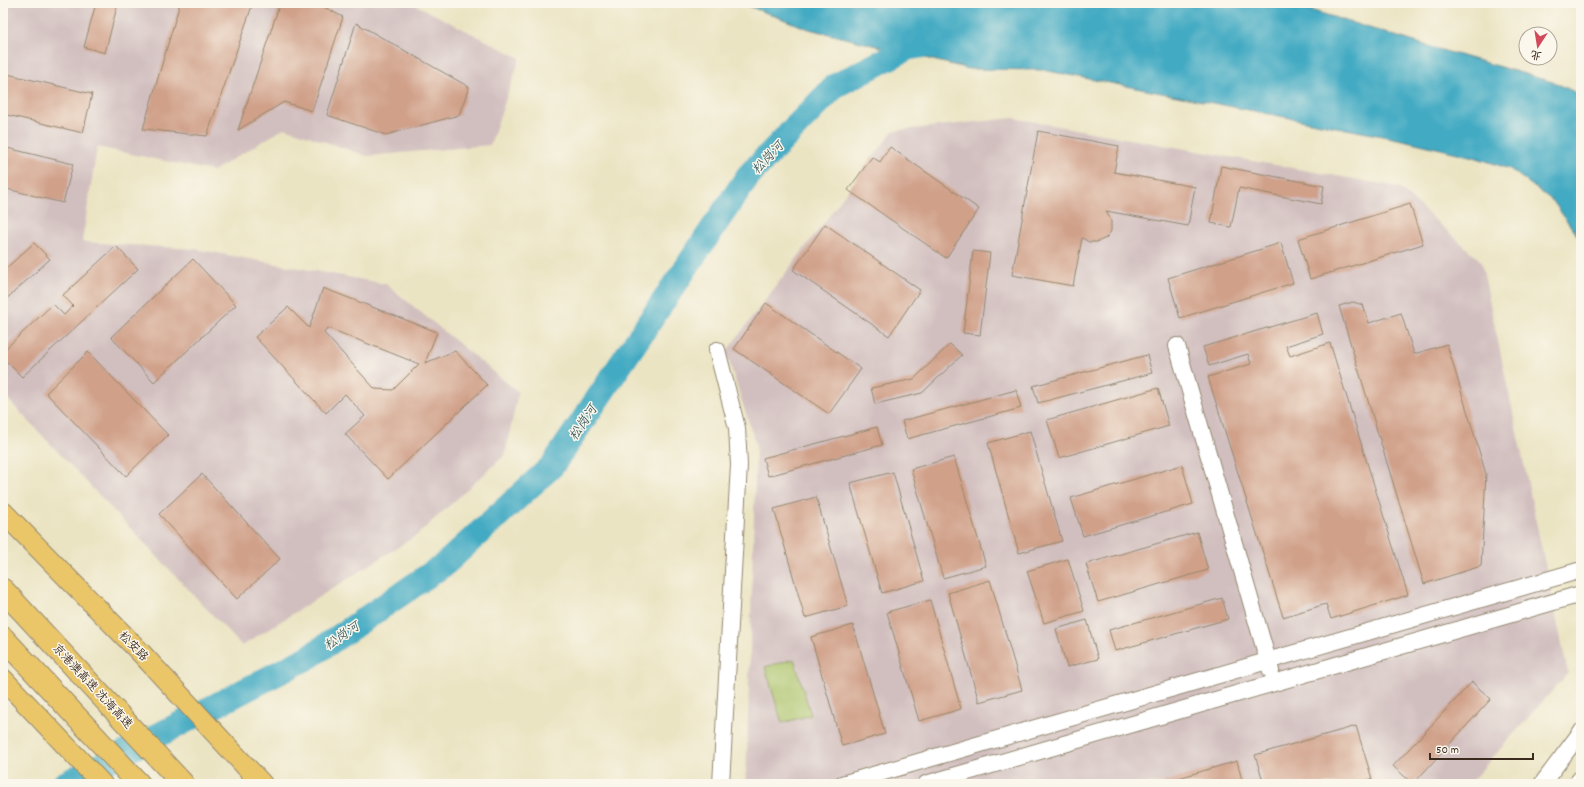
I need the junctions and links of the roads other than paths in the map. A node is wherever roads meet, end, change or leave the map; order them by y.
1 (1177, 346) dead end
2 (717, 350) dead end
3 (3, 512) edge
4 (1578, 572) dead end
5 (3, 590) edge
6 (1581, 594) edge
7 (3, 638) edge
8 (1268, 661) junction
9 (3, 679) edge
10 (1274, 683) junction
11 (1581, 732) edge
12 (1581, 778) edge
13 (102, 784) edge
14 (139, 784) edge
15 (183, 784) edge
16 (262, 784) edge
17 (721, 784) edge
18 (842, 784) edge
19 (926, 784) edge
20 (1542, 784) edge
21 (1576, 784) edge

1 - 8 street
2 - 17 street
3 - 16 main road, 松安路
4 - 8 street
5 - 15 highway, 京港澳高速 沈海高速
6 - 10 street
7 - 14 highway
8 - 10 street
8 - 18 street
9 - 13 main road
10 - 19 street
11 - 20 street
12 - 21 street

